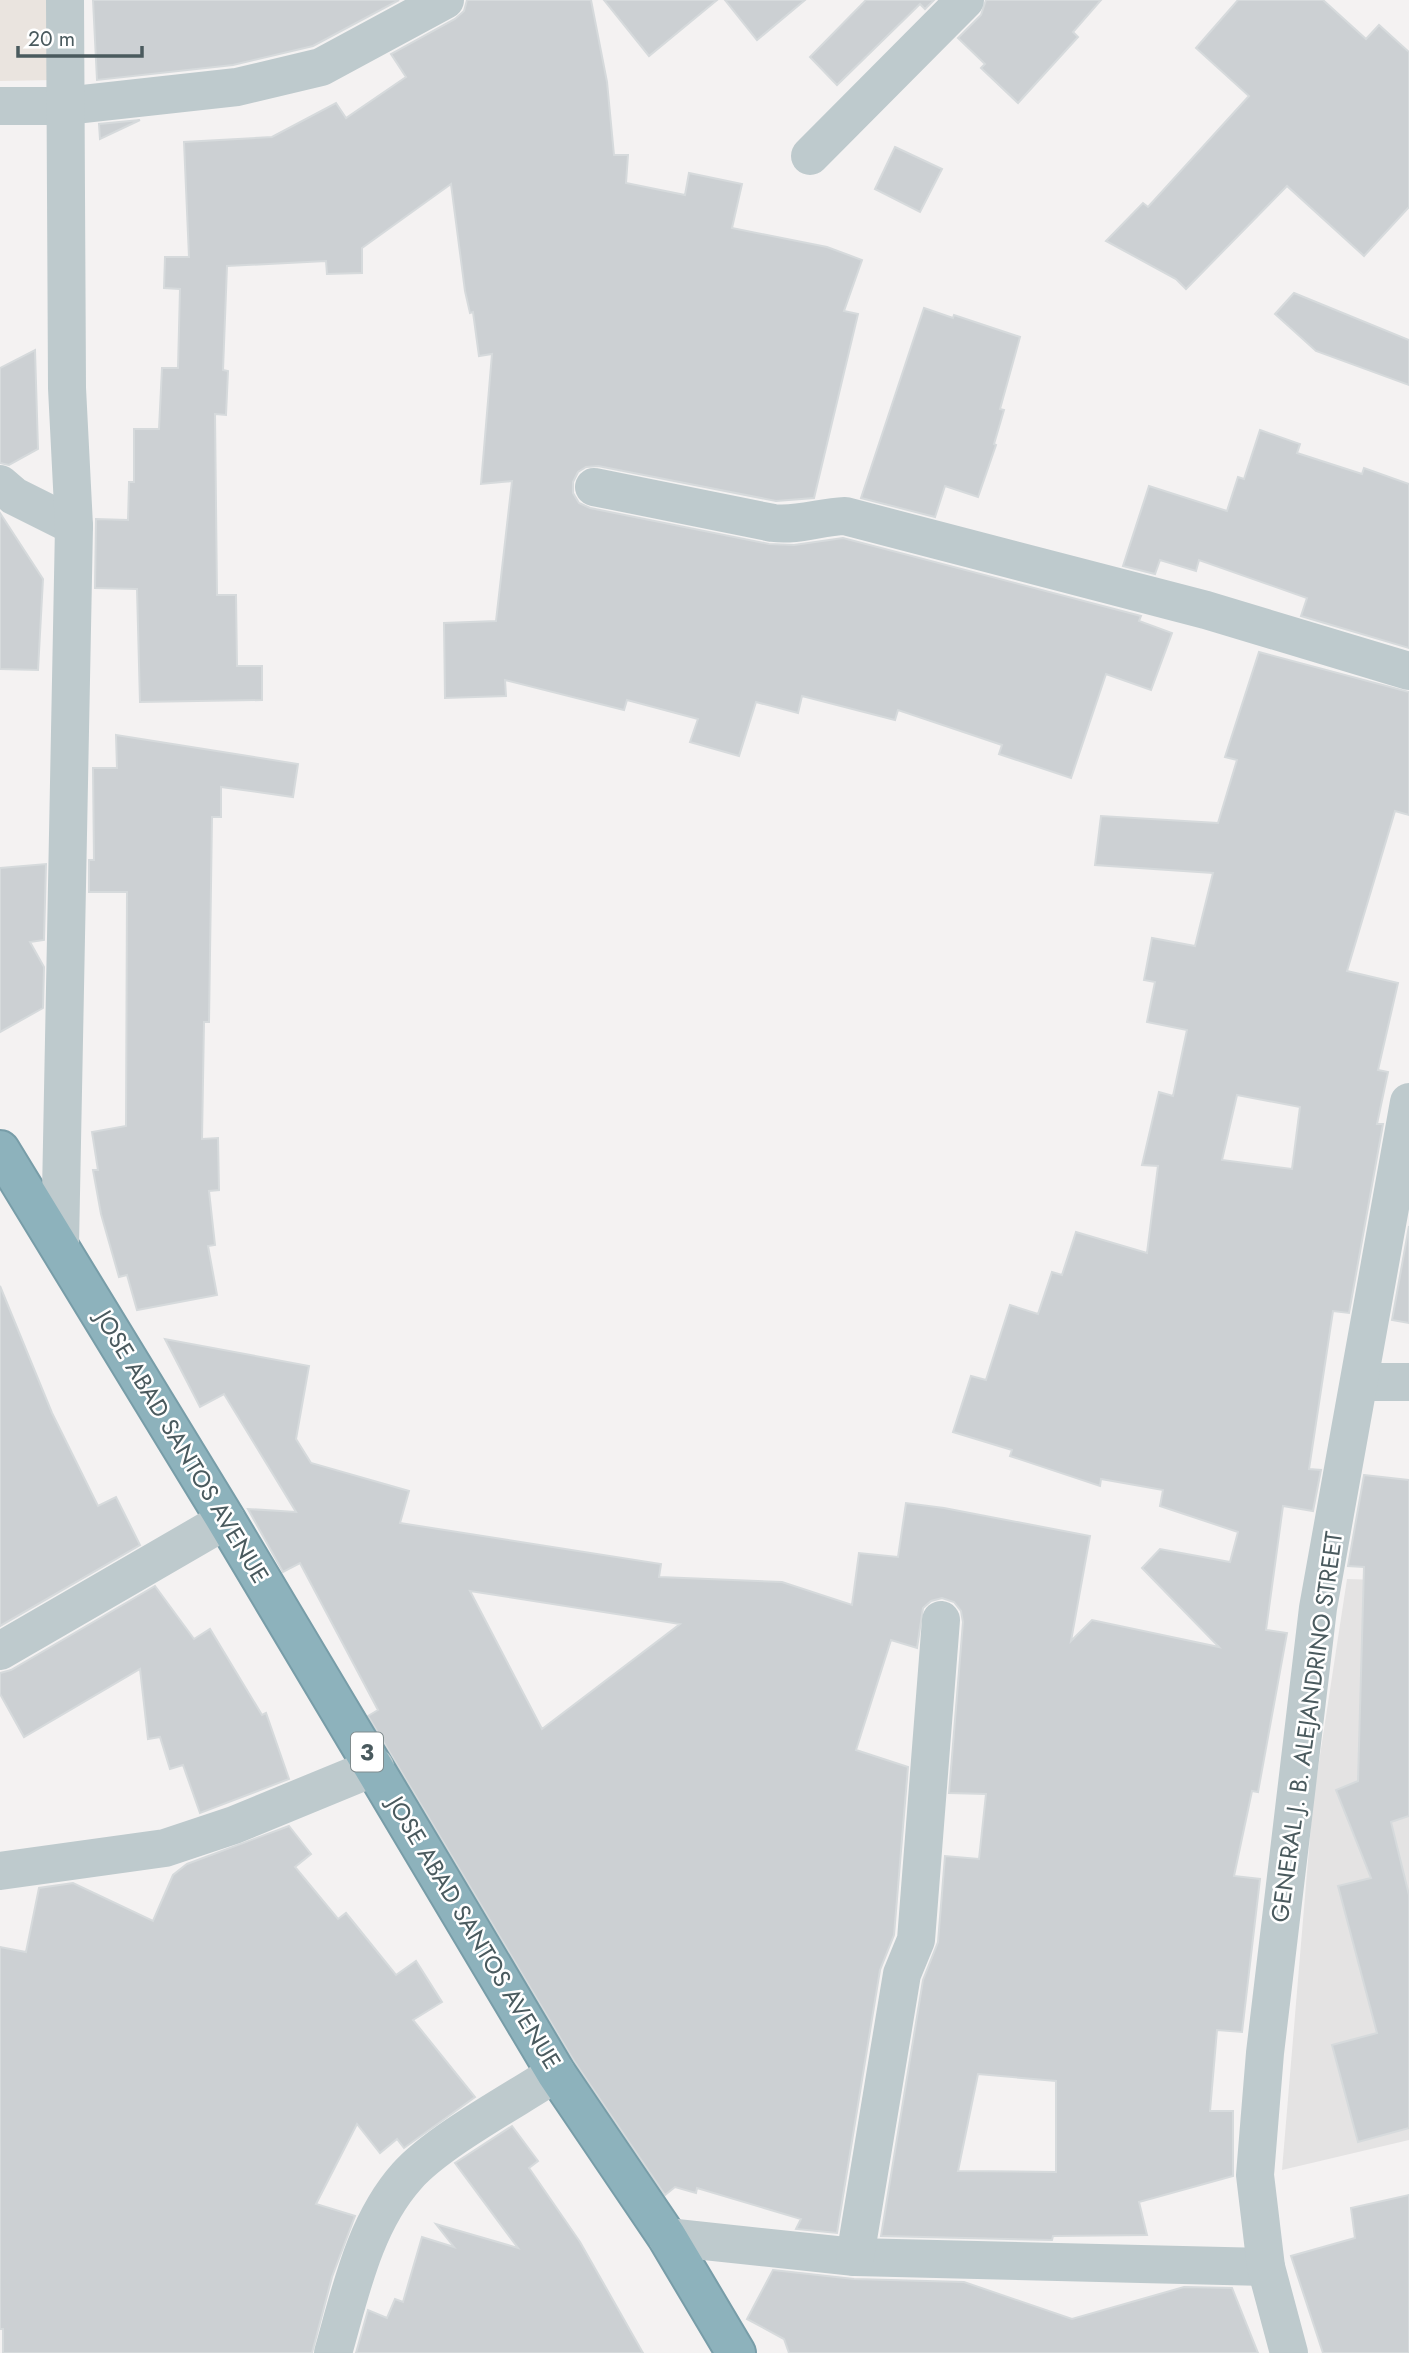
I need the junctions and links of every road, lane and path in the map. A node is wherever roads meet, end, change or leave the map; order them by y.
1 (65, 0) edge
2 (445, 0) edge
3 (965, 0) edge
4 (0, 106) edge
5 (65, 106) junction
6 (810, 156) dead end
7 (0, 484) edge
8 (594, 487) dead end
9 (74, 526) junction
10 (1409, 671) edge
11 (1409, 1102) edge
12 (4, 1164) edge
13 (60, 1245) junction
14 (1360, 1382) junction
15 (1409, 1382) edge
16 (226, 1520) junction
17 (941, 1620) dead end
18 (0, 1651) edge
19 (375, 1767) junction
20 (0, 1871) edge
21 (556, 2073) junction
22 (667, 2237) junction
23 (855, 2257) junction
24 (1266, 2267) junction
25 (734, 2352) edge
26 (333, 2353) edge
27 (1289, 2353) edge

1 - 5 street
2 - 5 street
3 - 6 street
4 - 5 street
5 - 9 street
7 - 9 street
8 - 10 street
9 - 13 street
11 - 14 street, GENERAL J. B. ALEJANDRINO STREET
12 - 13 highway, JOSE ABAD SANTOS AVENUE / 3
13 - 16 highway, JOSE ABAD SANTOS AVENUE / 3
14 - 15 street
14 - 24 street, GENERAL J. B. ALEJANDRINO STREET
16 - 18 street
16 - 19 highway, JOSE ABAD SANTOS AVENUE / 3
17 - 23 street
19 - 20 street
19 - 21 highway, JOSE ABAD SANTOS AVENUE / 3
21 - 22 highway, JOSE ABAD SANTOS AVENUE / 3
21 - 26 street
22 - 23 street
22 - 25 highway, JOSE ABAD SANTOS AVENUE / 3
23 - 24 street
24 - 27 street, GENERAL J. B. ALEJANDRINO STREET

